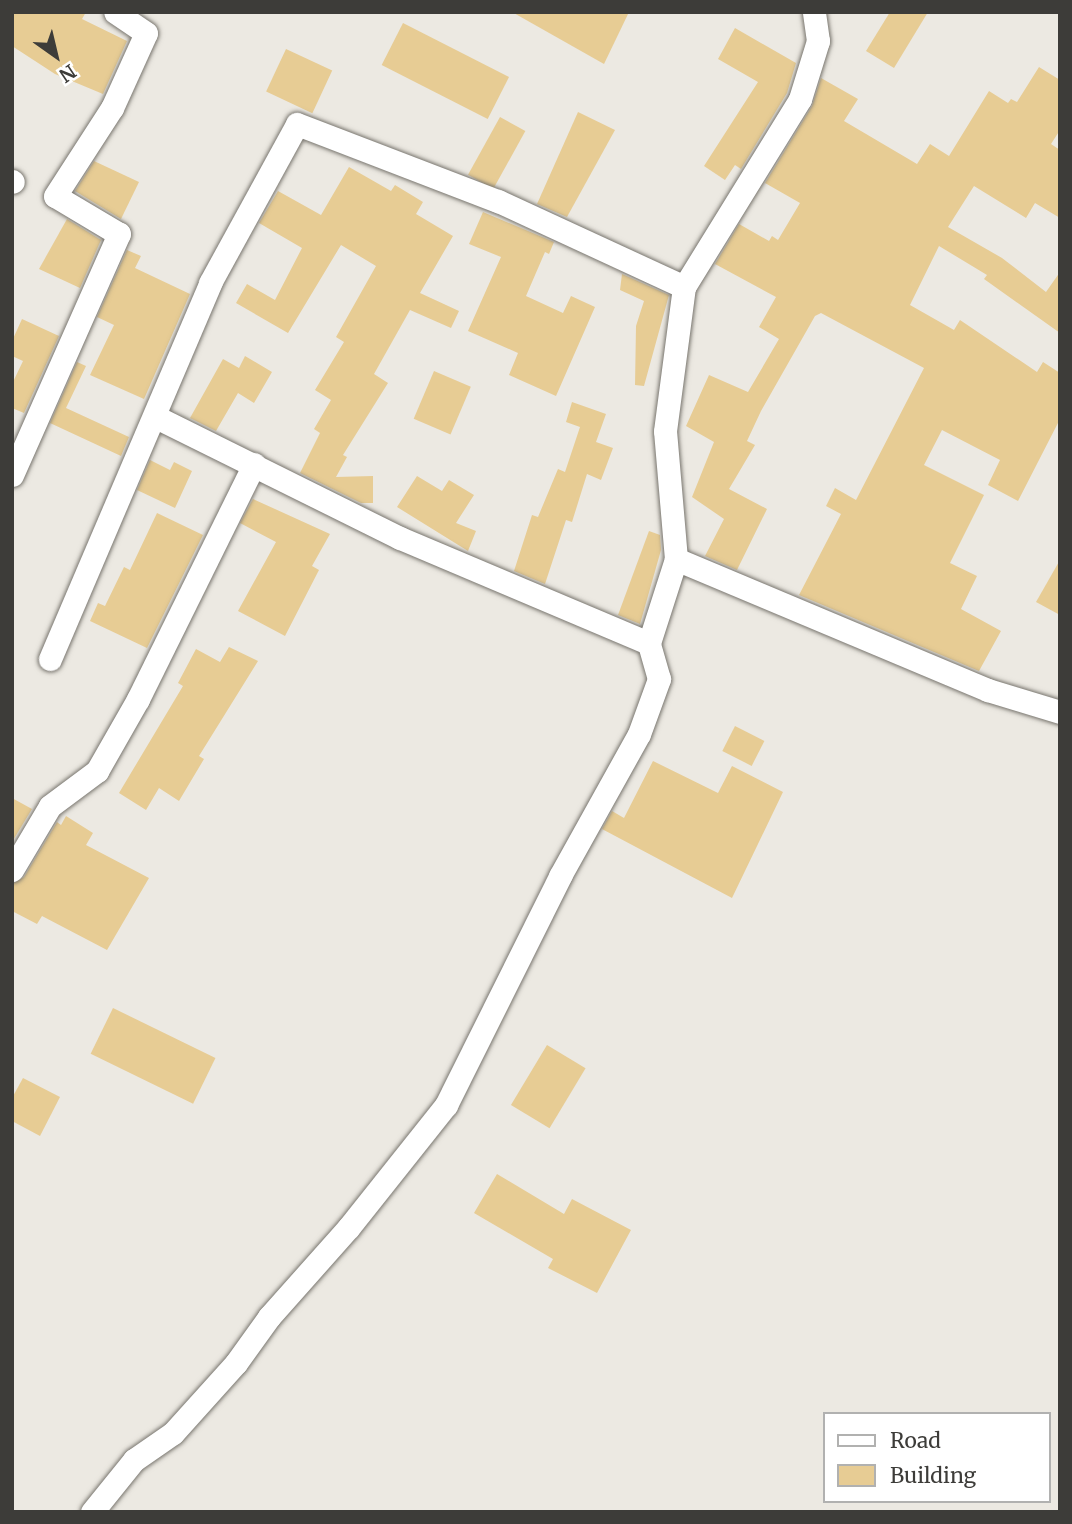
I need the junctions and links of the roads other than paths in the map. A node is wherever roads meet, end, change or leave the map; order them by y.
1 (115, 12) edge
2 (814, 12) edge
3 (684, 286) junction
4 (156, 417) junction
5 (254, 464) junction
6 (12, 475) edge
7 (676, 559) junction
8 (649, 643) junction
9 (50, 659) dead end
10 (1060, 712) edge
11 (12, 870) edge
12 (92, 1512) edge

1 - 6 street
2 - 3 street
3 - 4 street
3 - 7 street
4 - 5 street
4 - 9 street
5 - 8 street
5 - 11 street
7 - 8 street
7 - 10 street
8 - 12 street

